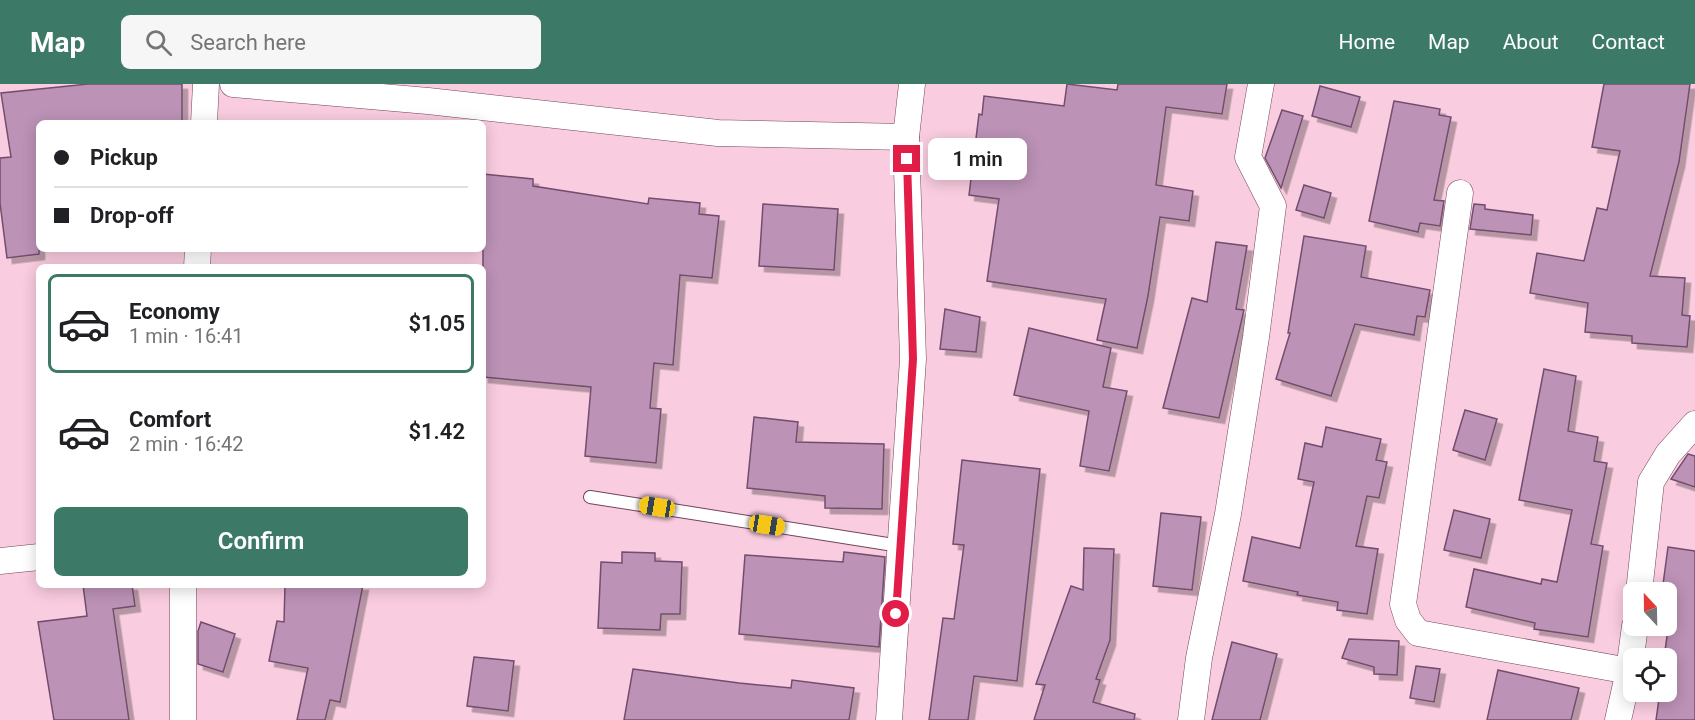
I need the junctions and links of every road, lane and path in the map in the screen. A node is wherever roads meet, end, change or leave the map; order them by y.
1 (207, 84) edge
2 (233, 84) edge
3 (912, 84) edge
4 (1261, 84) edge
5 (204, 120) edge
6 (906, 137) junction
7 (1460, 193) dead end
8 (1695, 424) edge
9 (590, 496) dead end
10 (900, 546) junction
11 (36, 557) edge
12 (0, 561) edge
13 (1640, 582) edge
14 (183, 588) edge
15 (1623, 670) edge
16 (1623, 698) edge
17 (183, 720) edge
18 (889, 720) edge
19 (1191, 720) edge
20 (1618, 720) edge

1 - 5 street
2 - 6 street
3 - 6 street
4 - 19 street
6 - 10 street
7 - 15 street
8 - 13 street
9 - 10 lane
10 - 18 street
11 - 12 street
14 - 17 street
16 - 20 street

